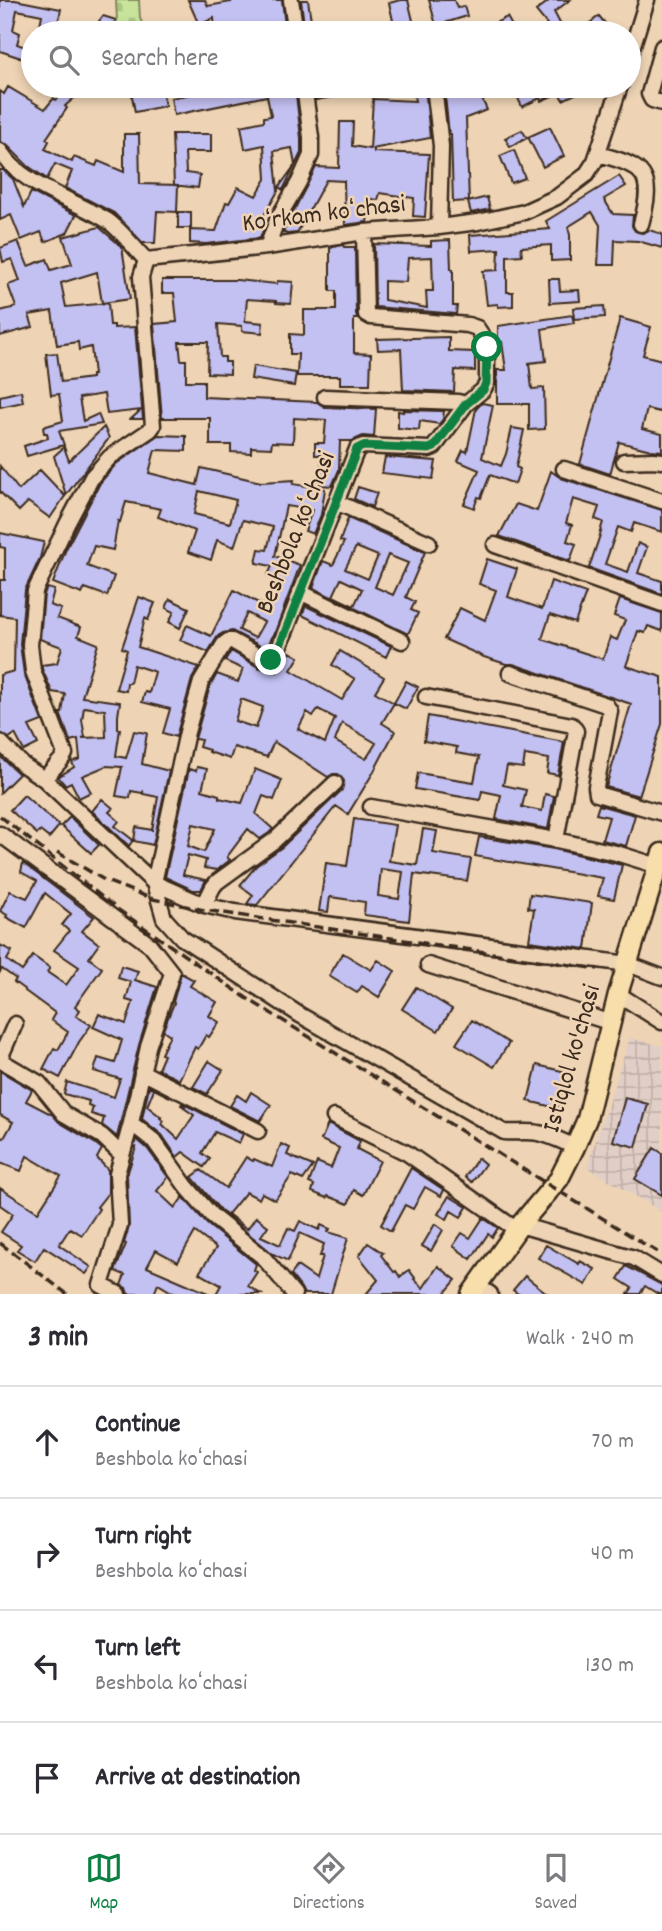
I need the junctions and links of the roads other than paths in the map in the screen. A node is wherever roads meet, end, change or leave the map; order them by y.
1 (291, 0) edge
2 (647, 0) edge
3 (294, 21) edge
4 (640, 21) edge
5 (661, 55) edge
6 (306, 98) edge
7 (435, 98) edge
8 (616, 98) edge
9 (662, 103) edge
10 (0, 152) edge
11 (598, 154) junction
12 (641, 223) dead end
13 (439, 227) junction
14 (364, 232) junction
15 (267, 247) junction
16 (146, 260) junction
17 (325, 397) dead end
18 (466, 404) junction
19 (624, 461) dead end
20 (662, 461) edge
21 (564, 469) dead end
22 (662, 501) edge
23 (336, 502) junction
24 (429, 543) dead end
25 (495, 545) dead end
26 (300, 592) junction
27 (662, 604) edge
28 (401, 641) dead end
29 (510, 673) dead end
30 (426, 697) dead end
31 (0, 742) edge
32 (44, 779) junction
33 (335, 783) dead end
34 (372, 807) dead end
35 (662, 813) edge
36 (0, 834) edge
37 (556, 840) junction
38 (660, 859) edge
39 (154, 883) junction
40 (204, 905) junction
41 (628, 964) junction
42 (428, 965) dead end
43 (662, 977) edge
44 (618, 994) junction
45 (662, 1022) edge
46 (612, 1023) junction
47 (15, 1024) dead end
48 (142, 1073) junction
49 (334, 1117) dead end
50 (131, 1123) junction
51 (258, 1131) dead end
52 (575, 1147) junction
53 (122, 1154) junction
54 (519, 1227) junction
55 (662, 1275) edge
56 (479, 1291) edge
57 (118, 1294) edge
58 (295, 1294) edge

1 - 3 street
2 - 4 street
5 - 9 street
6 - 15 street
7 - 13 street
8 - 11 street, Koʻrkam koʻchasi
10 - 16 street
11 - 12 street
11 - 13 street, Koʻrkam koʻchasi
13 - 14 street, Koʻrkam koʻchasi
14 - 15 street, Koʻrkam koʻchasi
14 - 18 street, Beshbola koʻchasi
15 - 16 street, Koʻrkam koʻchasi
16 - 32 street
17 - 18 street
18 - 23 street, Beshbola koʻchasi
19 - 20 street
21 - 22 street
23 - 24 street
23 - 26 street, Beshbola koʻchasi
25 - 27 street
26 - 28 street
26 - 39 street, Beshbola koʻchasi
29 - 35 street
30 - 37 street
31 - 32 street
32 - 39 street
33 - 40 street
34 - 37 street
36 - 48 street
37 - 38 street
38 - 41 main road, Istiqlol ko'chasi
39 - 40 street
39 - 52 street
40 - 41 street
41 - 43 street
41 - 44 main road, Istiqlol ko'chasi
42 - 46 street
44 - 45 street
44 - 46 main road, Istiqlol ko'chasi
46 - 52 main road, Istiqlol ko'chasi
47 - 53 street
48 - 50 street
48 - 51 street
49 - 54 street
50 - 53 street
50 - 58 street
52 - 54 main road, Istiqlol ko'chasi
53 - 57 street
54 - 55 street
54 - 56 main road, Istiqlol ko'chasi

